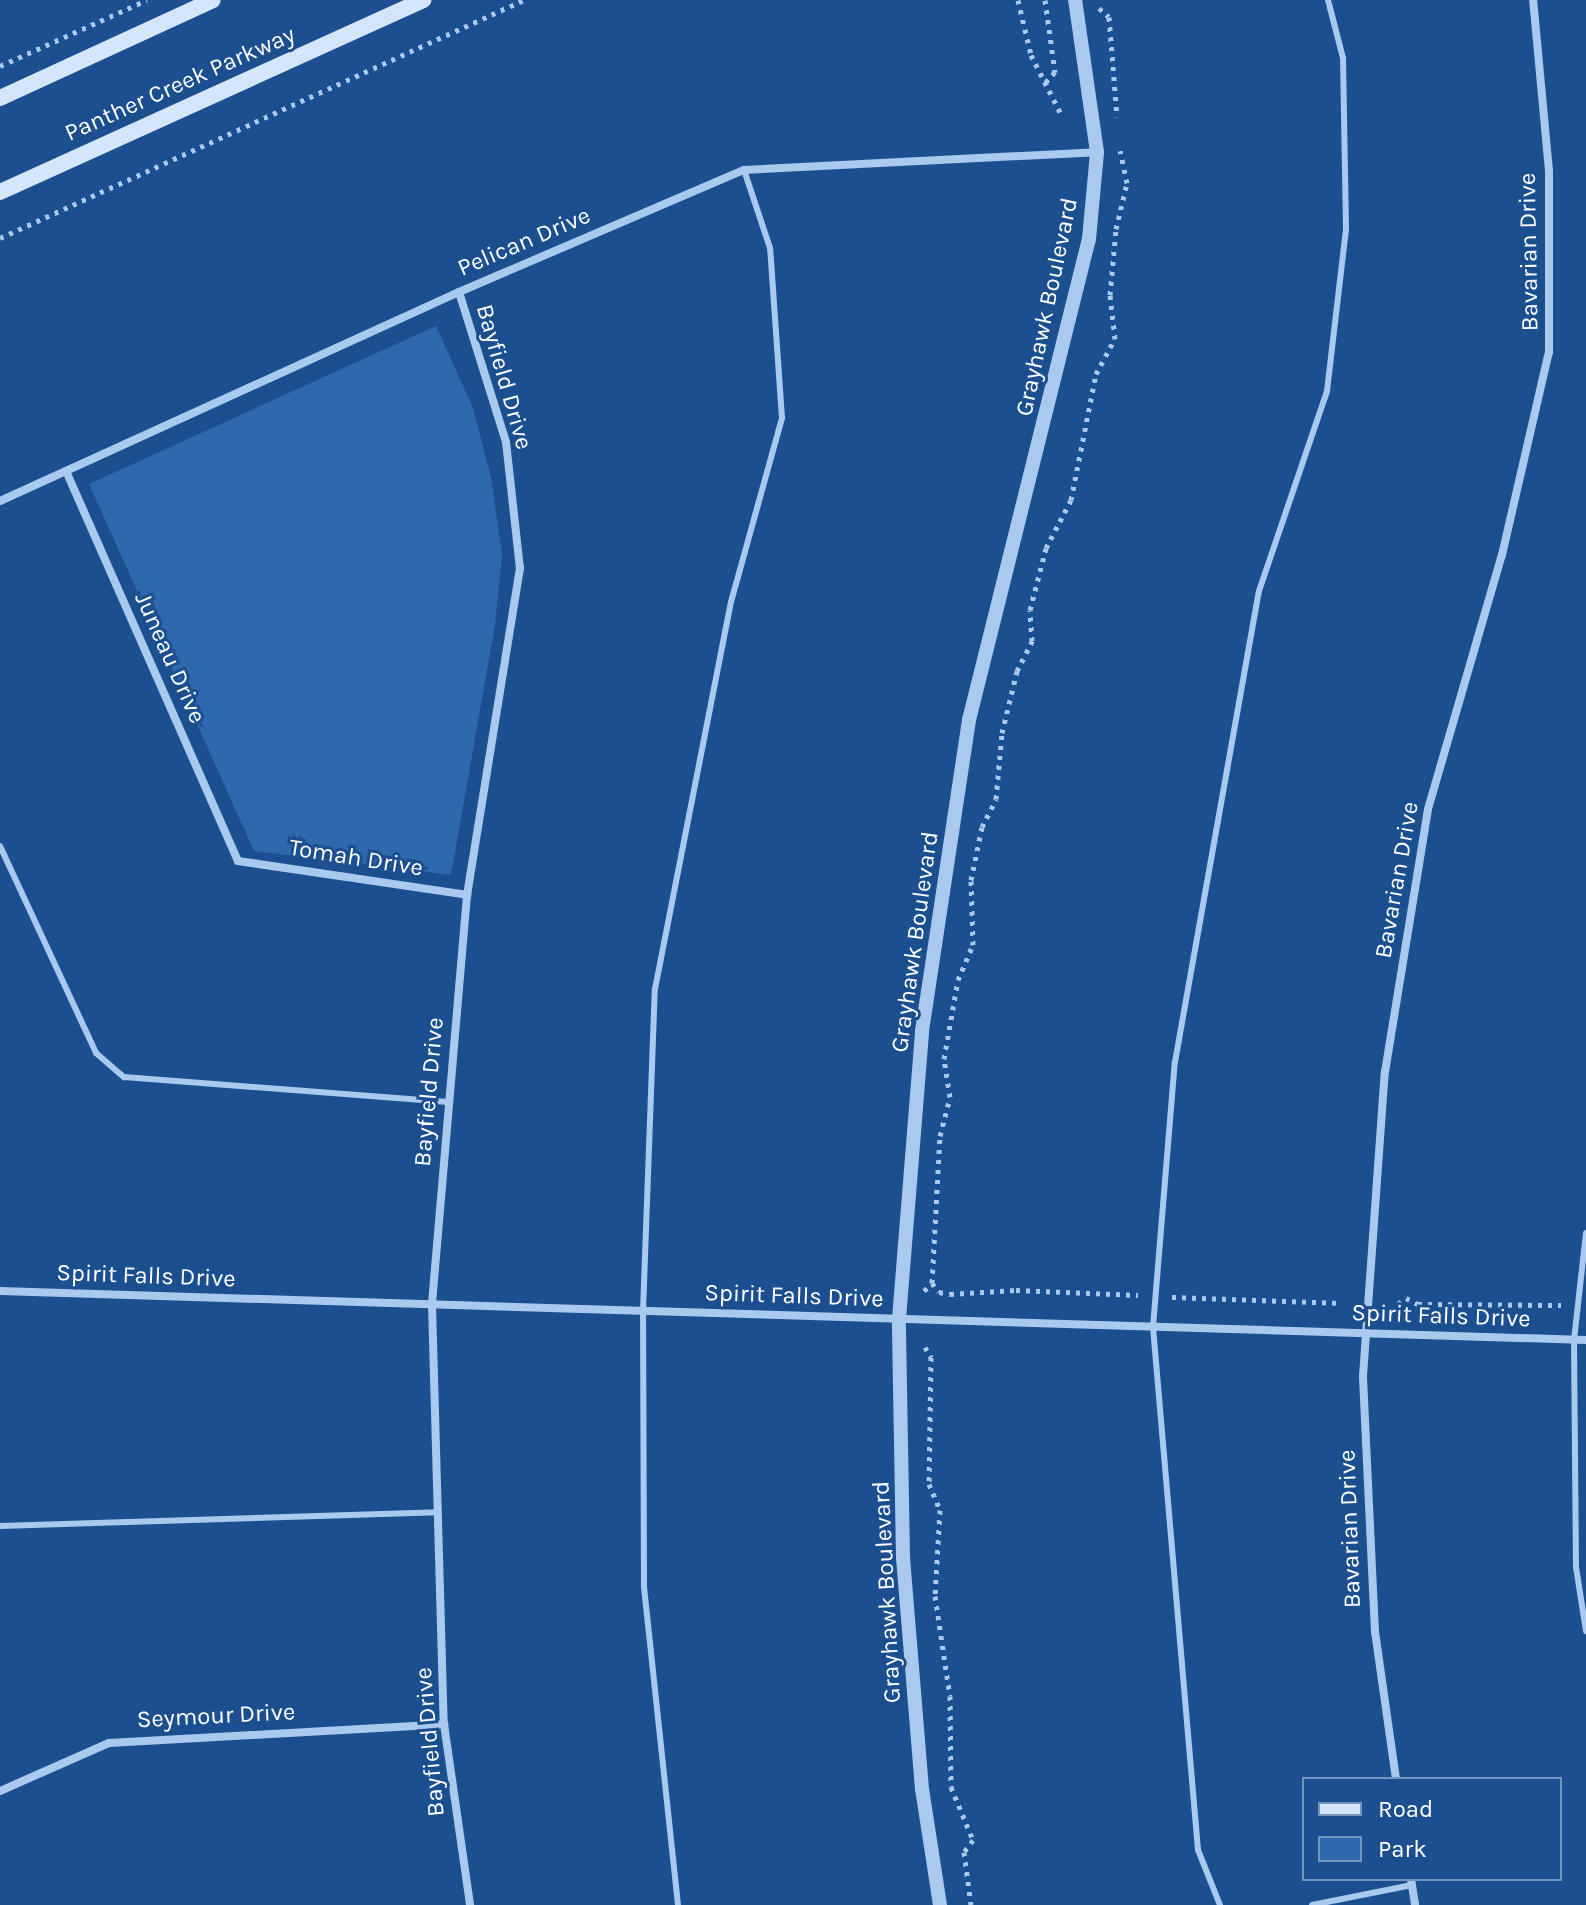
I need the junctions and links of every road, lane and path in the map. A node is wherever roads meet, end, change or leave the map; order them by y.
1 (147, 0) edge
2 (213, 0) edge
3 (423, 0) edge
4 (524, 0) edge
5 (1018, 0) edge
6 (1045, 0) edge
7 (1075, 0) edge
8 (1328, 0) edge
9 (1533, 0) edge
10 (1099, 8) dead end
11 (0, 66) edge
12 (1045, 83) junction
13 (0, 98) edge
14 (1062, 116) dead end
15 (1117, 131) dead end
16 (1118, 145) dead end
17 (1097, 152) junction
18 (744, 170) junction
19 (0, 192) edge
20 (0, 238) edge
21 (459, 292) junction
22 (66, 471) junction
23 (0, 501) edge
24 (0, 846) edge
25 (238, 861) joint
26 (467, 895) junction
27 (448, 1102) junction
28 (1586, 1233) edge
29 (0, 1291) edge
30 (924, 1291) dead end
31 (1398, 1304) dead end
32 (432, 1305) junction
33 (1578, 1305) junction
34 (643, 1311) junction
35 (899, 1319) junction
36 (1153, 1327) junction
37 (1366, 1333) junction
38 (1574, 1340) junction
39 (1586, 1340) edge
40 (925, 1347) dead end
41 (438, 1512) junction
42 (0, 1526) edge
43 (1586, 1631) edge
44 (444, 1724) junction
45 (1396, 1777) edge
46 (0, 1791) edge
47 (1411, 1882) edge
48 (470, 1905) edge
49 (678, 1905) edge
50 (940, 1905) edge
51 (971, 1905) edge
52 (1220, 1905) edge
53 (1312, 1905) edge
54 (1415, 1905) edge

1 - 11 path
2 - 13 main road
3 - 19 main road, Panther Creek Parkway
4 - 20 path
5 - 12 path
6 - 12 path
7 - 17 street, Grayhawk Boulevard
8 - 36 lane
9 - 37 street, Bavarian Drive
10 - 15 path
12 - 14 path
16 - 30 path
17 - 18 street, Pelican Drive
17 - 35 street, Grayhawk Boulevard
18 - 21 street, Pelican Drive
18 - 34 lane
21 - 22 street, Pelican Drive
21 - 26 street, Bayfield Drive
22 - 23 street, Pelican Drive
22 - 25 street, Juneau Drive
24 - 27 lane
25 - 26 street, Tomah Drive
26 - 27 street, Bayfield Drive
27 - 32 street, Bayfield Drive
28 - 33 lane
29 - 32 street, Spirit Falls Drive
31 - 33 path
32 - 34 street, Spirit Falls Drive
32 - 41 street, Bayfield Drive
33 - 38 lane
34 - 35 street, Spirit Falls Drive
34 - 49 lane
35 - 36 street, Spirit Falls Drive
35 - 50 street, Grayhawk Boulevard
36 - 37 street, Spirit Falls Drive
36 - 52 lane
37 - 38 street, Spirit Falls Drive
37 - 45 street, Bavarian Drive
38 - 39 street, Spirit Falls Drive
38 - 43 lane
40 - 51 path
41 - 42 lane
41 - 44 street, Bayfield Drive
44 - 46 street, Seymour Drive
44 - 48 street, Bayfield Drive
47 - 53 lane
47 - 54 street

